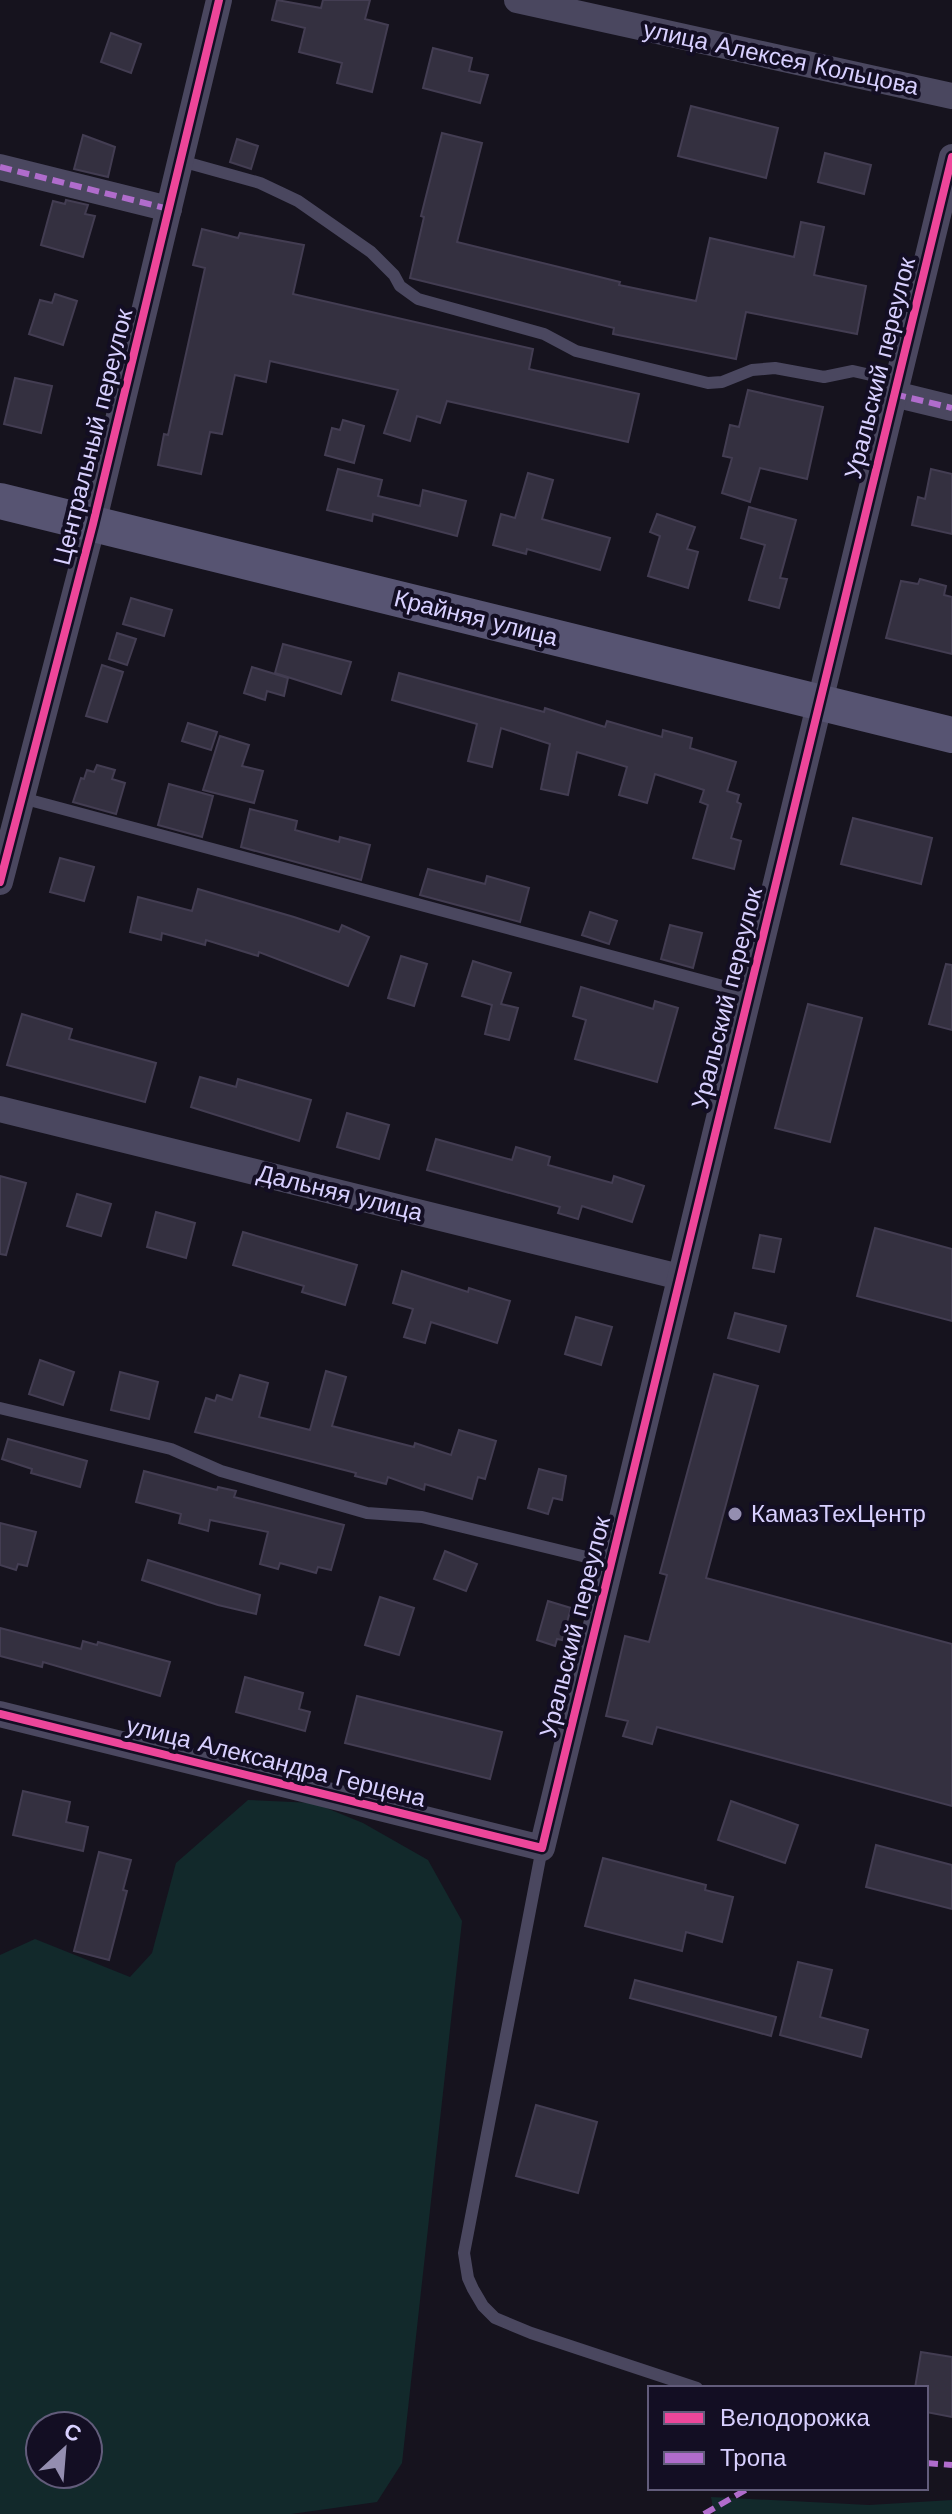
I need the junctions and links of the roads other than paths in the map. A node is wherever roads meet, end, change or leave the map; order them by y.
1 (219, 0) edge
2 (517, 0) edge
3 (952, 96) edge
4 (952, 157) edge
5 (181, 161) junction
6 (0, 167) edge
7 (169, 209) junction
8 (896, 388) junction
9 (952, 408) edge
10 (0, 501) edge
11 (93, 524) junction
12 (819, 702) junction
13 (952, 735) edge
14 (22, 798) junction
15 (0, 882) edge
16 (749, 993) junction
17 (0, 1109) edge
18 (680, 1277) junction
19 (0, 1408) edge
20 (611, 1563) junction
21 (0, 1714) edge
22 (542, 1848) junction
23 (691, 2386) edge

1 - 5 street, Центральный переулок
2 - 3 street, улица Алексея Кольцова
4 - 8 street, Уральский переулок
5 - 7 street, Центральный переулок
5 - 8 lane
6 - 7 street
7 - 11 street, Центральный переулок
8 - 9 street
8 - 12 street, Уральский переулок
10 - 11 main road, Крайняя улица
11 - 12 main road, Крайняя улица
11 - 14 street, Центральный переулок
12 - 13 main road, Крайняя улица
12 - 16 street, Уральский переулок
14 - 15 street, Центральный переулок
14 - 16 lane
16 - 18 street, Уральский переулок
17 - 18 street, Дальняя улица
18 - 20 street, Уральский переулок
19 - 20 lane
20 - 22 street, Уральский переулок
21 - 22 street, улица Александра Герцена
22 - 23 lane

